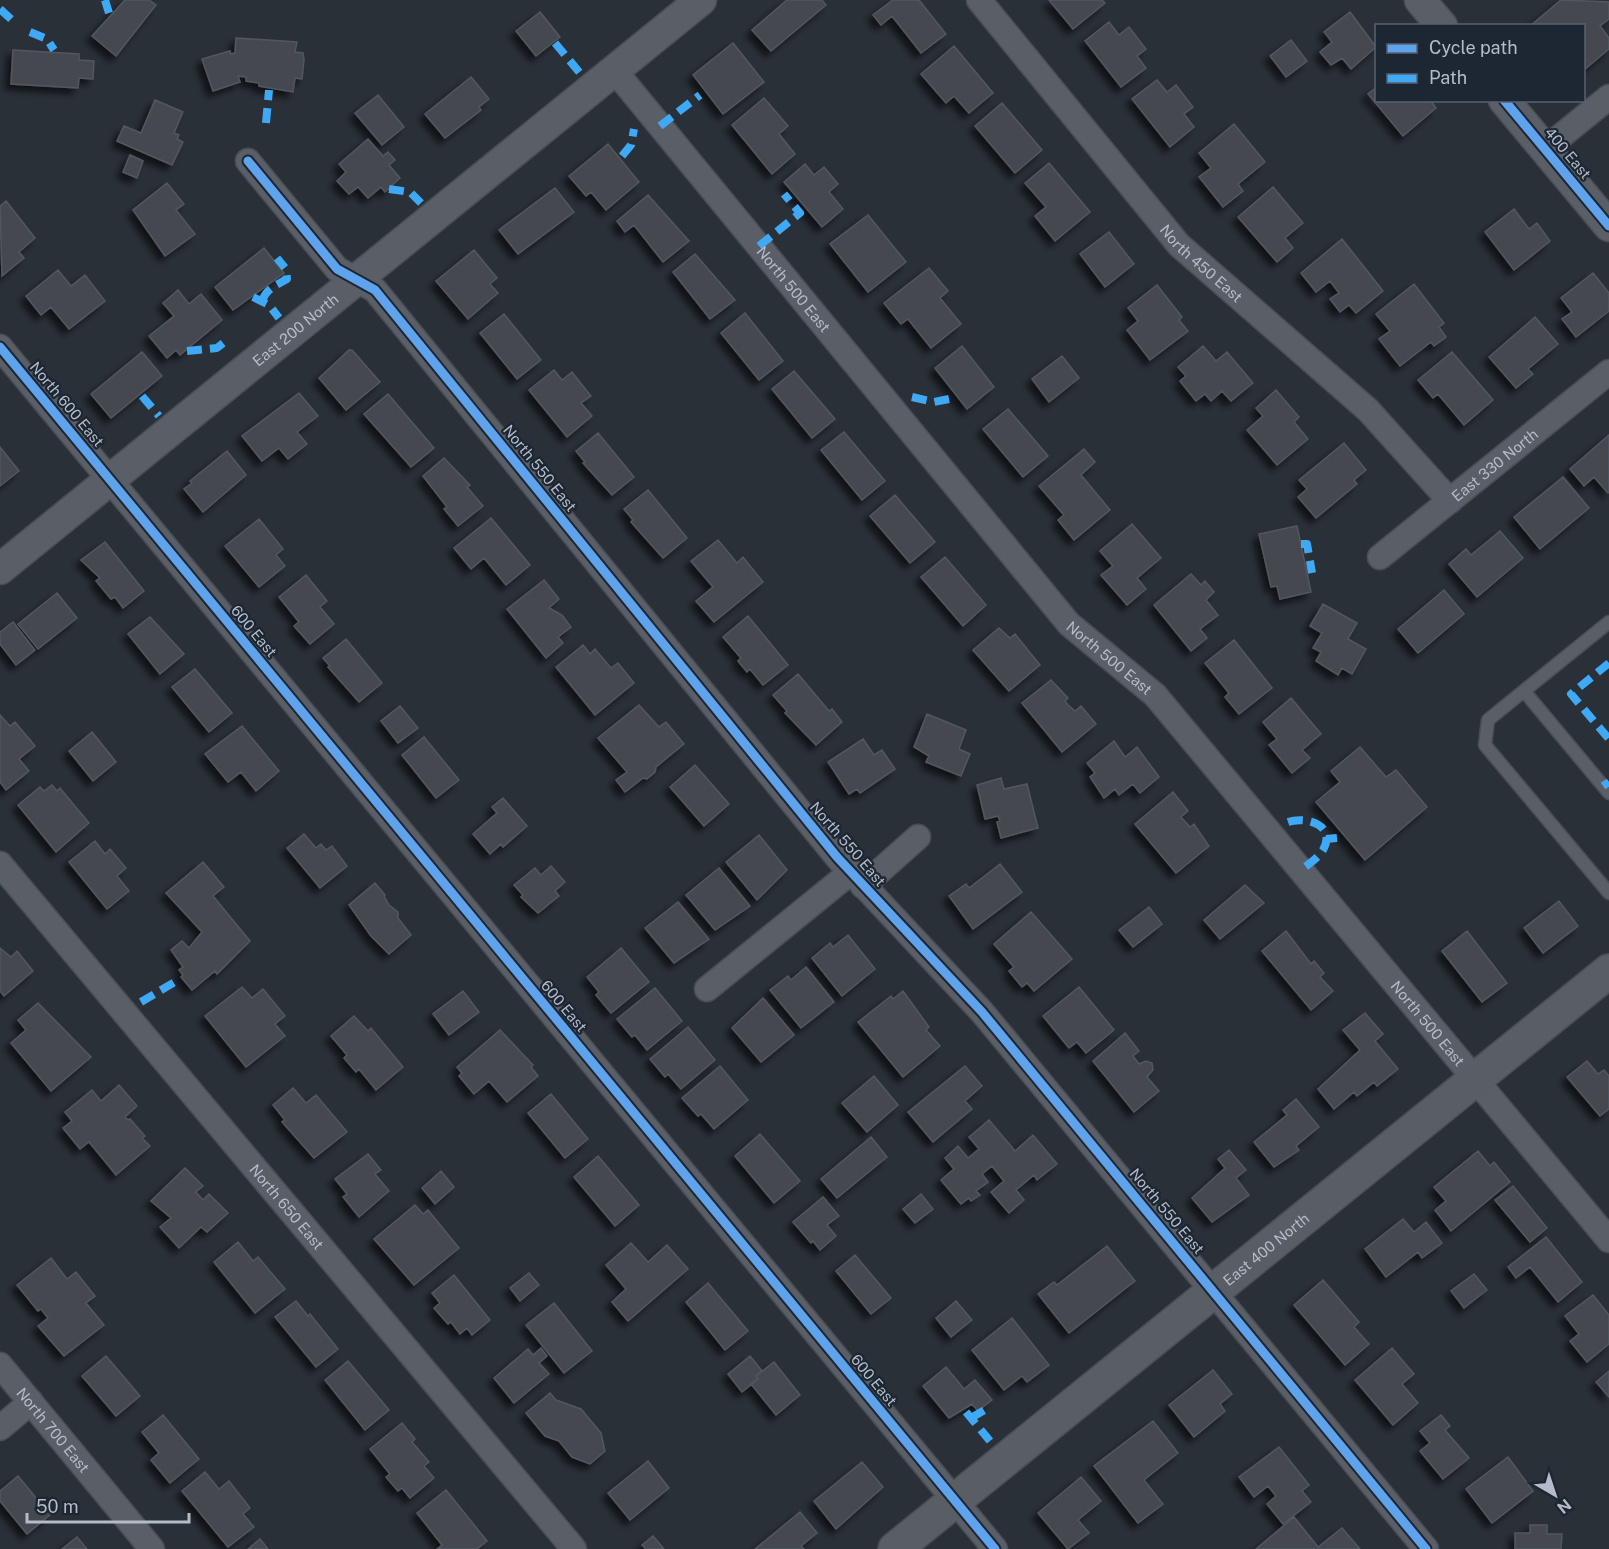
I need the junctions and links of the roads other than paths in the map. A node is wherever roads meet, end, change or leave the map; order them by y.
1 (701, 0) edge
2 (979, 0) edge
3 (1420, 0) edge
4 (1440, 24) edge
5 (615, 71) junction
6 (1609, 97) edge
7 (1506, 102) edge
8 (1545, 150) junction
9 (248, 161) dead end
10 (1609, 226) edge
11 (355, 281) junction
12 (0, 347) edge
13 (1609, 372) edge
14 (111, 480) junction
15 (1450, 501) junction
16 (1380, 557) dead end
17 (0, 569) edge
18 (1609, 622) edge
19 (1524, 691) junction
20 (1609, 793) edge
21 (918, 837) dead end
22 (0, 864) edge
23 (857, 879) junction
24 (1609, 893) edge
25 (1609, 971) edge
26 (707, 989) dead end
27 (1476, 1078) junction
28 (1609, 1240) edge
29 (1213, 1290) junction
30 (0, 1365) edge
31 (31, 1402) junction
32 (0, 1428) edge
33 (955, 1500) junction
34 (152, 1549) edge
35 (574, 1549) edge
36 (895, 1549) edge
37 (995, 1549) edge
38 (1426, 1549) edge

1 - 5 street, East 200 North
2 - 15 street, North 450 East
3 - 4 street
5 - 11 street, East 200 North
5 - 27 street, North 500 East
6 - 8 street
7 - 8 street, 400 East
8 - 10 street, 400 East
9 - 11 street, North 550 East
11 - 14 street, East 200 North
11 - 23 street, North 550 East
12 - 14 street, North 600 East
13 - 15 street, East 330 North
14 - 17 street, East 200 North
14 - 33 street, 600 East
15 - 16 street, East 330 North
18 - 19 lane
19 - 20 lane
19 - 24 lane
21 - 23 street
22 - 35 street, North 650 East
23 - 26 street
23 - 29 street, North 550 East
25 - 27 main road, East 400 North
27 - 28 street, North 500 East
27 - 29 main road, East 400 North
29 - 33 main road, East 400 North
29 - 38 street, North 550 East
30 - 31 street, North 700 East
31 - 32 street
31 - 34 street, North 700 East
33 - 36 main road, East 400 North
33 - 37 street, 600 East

